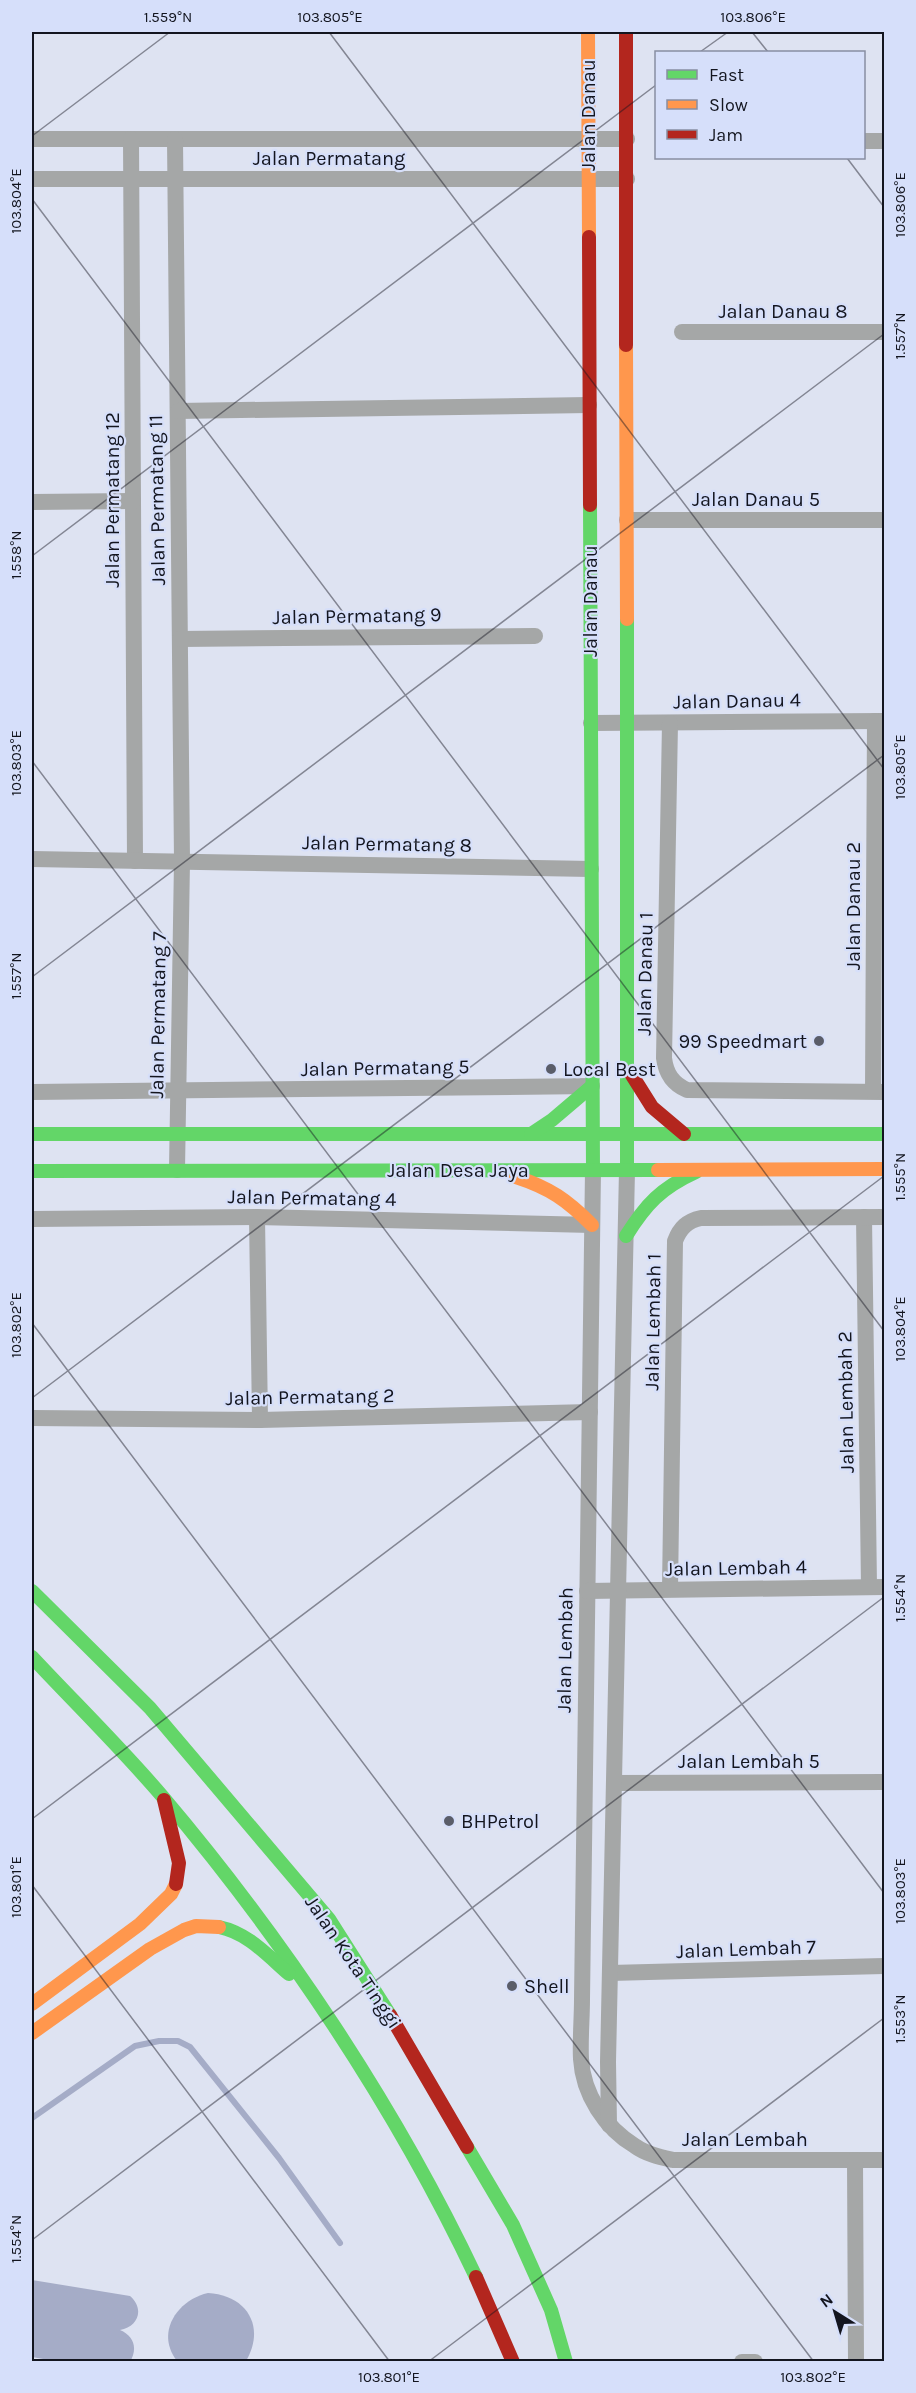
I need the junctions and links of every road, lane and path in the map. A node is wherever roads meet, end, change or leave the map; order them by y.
1 (588, 32) edge
2 (626, 32) edge
3 (32, 139) edge
4 (131, 139) junction
5 (175, 139) junction
6 (588, 139) junction
7 (627, 139) junction
8 (865, 141) edge
9 (885, 141) edge
10 (32, 179) edge
11 (131, 179) junction
12 (176, 179) junction
13 (588, 179) junction
14 (627, 179) junction
15 (682, 332) dead end
16 (885, 332) edge
17 (589, 405) junction
18 (178, 411) junction
19 (133, 501) junction
20 (32, 502) edge
21 (627, 520) junction
22 (885, 520) edge
23 (535, 636) dead end
24 (180, 639) junction
25 (880, 721) edge
26 (591, 723) junction
27 (628, 723) junction
28 (670, 723) junction
29 (32, 859) edge
30 (135, 861) junction
31 (182, 861) junction
32 (591, 869) junction
33 (628, 1068) junction
34 (592, 1086) junction
35 (879, 1091) edge
36 (32, 1092) edge
37 (178, 1092) junction
38 (32, 1134) edge
39 (177, 1134) junction
40 (531, 1134) junction
41 (593, 1134) junction
42 (629, 1134) junction
43 (684, 1134) junction
44 (885, 1134) edge
45 (703, 1169) junction
46 (885, 1169) edge
47 (177, 1170) junction
48 (498, 1170) junction
49 (593, 1170) junction
50 (627, 1170) junction
51 (32, 1171) edge
52 (257, 1217) junction
53 (864, 1217) junction
54 (885, 1217) edge
55 (32, 1219) edge
56 (592, 1225) junction
57 (626, 1236) junction
58 (590, 1412) junction
59 (32, 1418) edge
60 (260, 1420) junction
61 (877, 1586) edge
62 (670, 1589) junction
63 (32, 1591) edge
64 (587, 1591) junction
65 (618, 1591) junction
66 (32, 1657) edge
67 (885, 1782) edge
68 (614, 1783) junction
69 (164, 1799) junction
70 (885, 1966) edge
71 (609, 1973) junction
72 (312, 1995) junction
73 (32, 2004) edge
74 (32, 2033) edge
75 (609, 2125) junction
76 (855, 2160) junction
77 (885, 2160) edge
78 (513, 2361) edge
79 (566, 2361) edge
80 (742, 2361) edge
81 (755, 2361) edge
82 (856, 2361) edge

1 - 6 main road, Jalan Danau
2 - 7 main road, Jalan Danau
3 - 4 street, Jalan Permatang
4 - 5 street, Jalan Permatang
4 - 11 street, Jalan Permatang 12
5 - 6 street, Jalan Permatang
5 - 12 street, Jalan Permatang 11
6 - 7 street, Jalan Permatang
6 - 13 main road, Jalan Danau
7 - 14 main road, Jalan Danau
8 - 9 street
10 - 11 street, Jalan Permatang
11 - 12 street, Jalan Permatang
11 - 19 street, Jalan Permatang 12
12 - 13 street, Jalan Permatang
12 - 18 street, Jalan Permatang 11
13 - 14 street, Jalan Permatang
13 - 17 main road, Jalan Danau
14 - 21 main road, Jalan Danau
15 - 16 street, Jalan Danau 8
17 - 18 street
17 - 26 main road, Jalan Danau
18 - 24 street, Jalan Permatang 11
19 - 20 street
19 - 30 street, Jalan Permatang 12
21 - 22 street, Jalan Danau 5
21 - 27 main road, Jalan Danau
23 - 24 street, Jalan Permatang 9
24 - 31 street, Jalan Permatang 11
25 - 28 street, Jalan Danau 4
25 - 35 street, Jalan Danau 2
26 - 27 street, Jalan Danau 4
26 - 32 main road, Jalan Danau
27 - 28 street, Jalan Danau 4
27 - 33 main road, Jalan Danau
28 - 35 street, Jalan Danau 1
29 - 30 street, Jalan Permatang 8
30 - 31 street, Jalan Permatang 8
31 - 32 street, Jalan Permatang 8
31 - 37 street, Jalan Permatang 7
32 - 34 main road, Jalan Danau
33 - 42 main road, Jalan Danau
33 - 43 main road
34 - 37 street, Jalan Permatang 5
34 - 40 main road
34 - 41 main road, Jalan Danau
36 - 37 street, Jalan Permatang 5
37 - 39 street, Jalan Permatang 7
38 - 39 main road, Jalan Desa Jaya
39 - 40 main road, Jalan Desa Jaya
39 - 47 street, Jalan Permatang 7
40 - 41 main road, Jalan Desa Jaya
41 - 42 main road, Jalan Desa Jaya
41 - 49 main road, Jalan Danau
42 - 43 main road, Jalan Desa Jaya
42 - 50 main road, Jalan Danau
43 - 44 main road, Jalan Desa Jaya
45 - 46 main road, Jalan Desa Jaya
45 - 50 main road, Jalan Desa Jaya
45 - 57 main road
47 - 48 main road, Jalan Desa Jaya
47 - 51 main road, Jalan Desa Jaya
48 - 49 main road, Jalan Desa Jaya
48 - 56 main road
49 - 50 main road, Jalan Desa Jaya
49 - 56 street, Jalan Lembah
50 - 57 street
52 - 55 street, Jalan Permatang 4
52 - 56 street, Jalan Permatang 4
52 - 60 street
53 - 54 street, Jalan Lembah 1
53 - 61 street, Jalan Lembah 2
53 - 62 street, Jalan Lembah 1
56 - 58 street, Jalan Lembah
57 - 65 street
58 - 60 street, Jalan Permatang 2
58 - 64 street, Jalan Lembah
59 - 60 street, Jalan Permatang 2
61 - 62 street, Jalan Lembah 4
62 - 65 street, Jalan Lembah 4
63 - 79 main road, Jalan Kota Tinggi
64 - 65 street, Jalan Lembah 4
64 - 75 street, Jalan Lembah
65 - 68 street
66 - 69 main road
67 - 68 street, Jalan Lembah 5
68 - 71 street
69 - 72 main road
69 - 73 main road
70 - 71 street, Jalan Lembah 7
71 - 75 street
72 - 74 main road
72 - 78 main road
75 - 76 street, Jalan Lembah
76 - 77 street, Jalan Lembah
76 - 82 street
80 - 81 street

